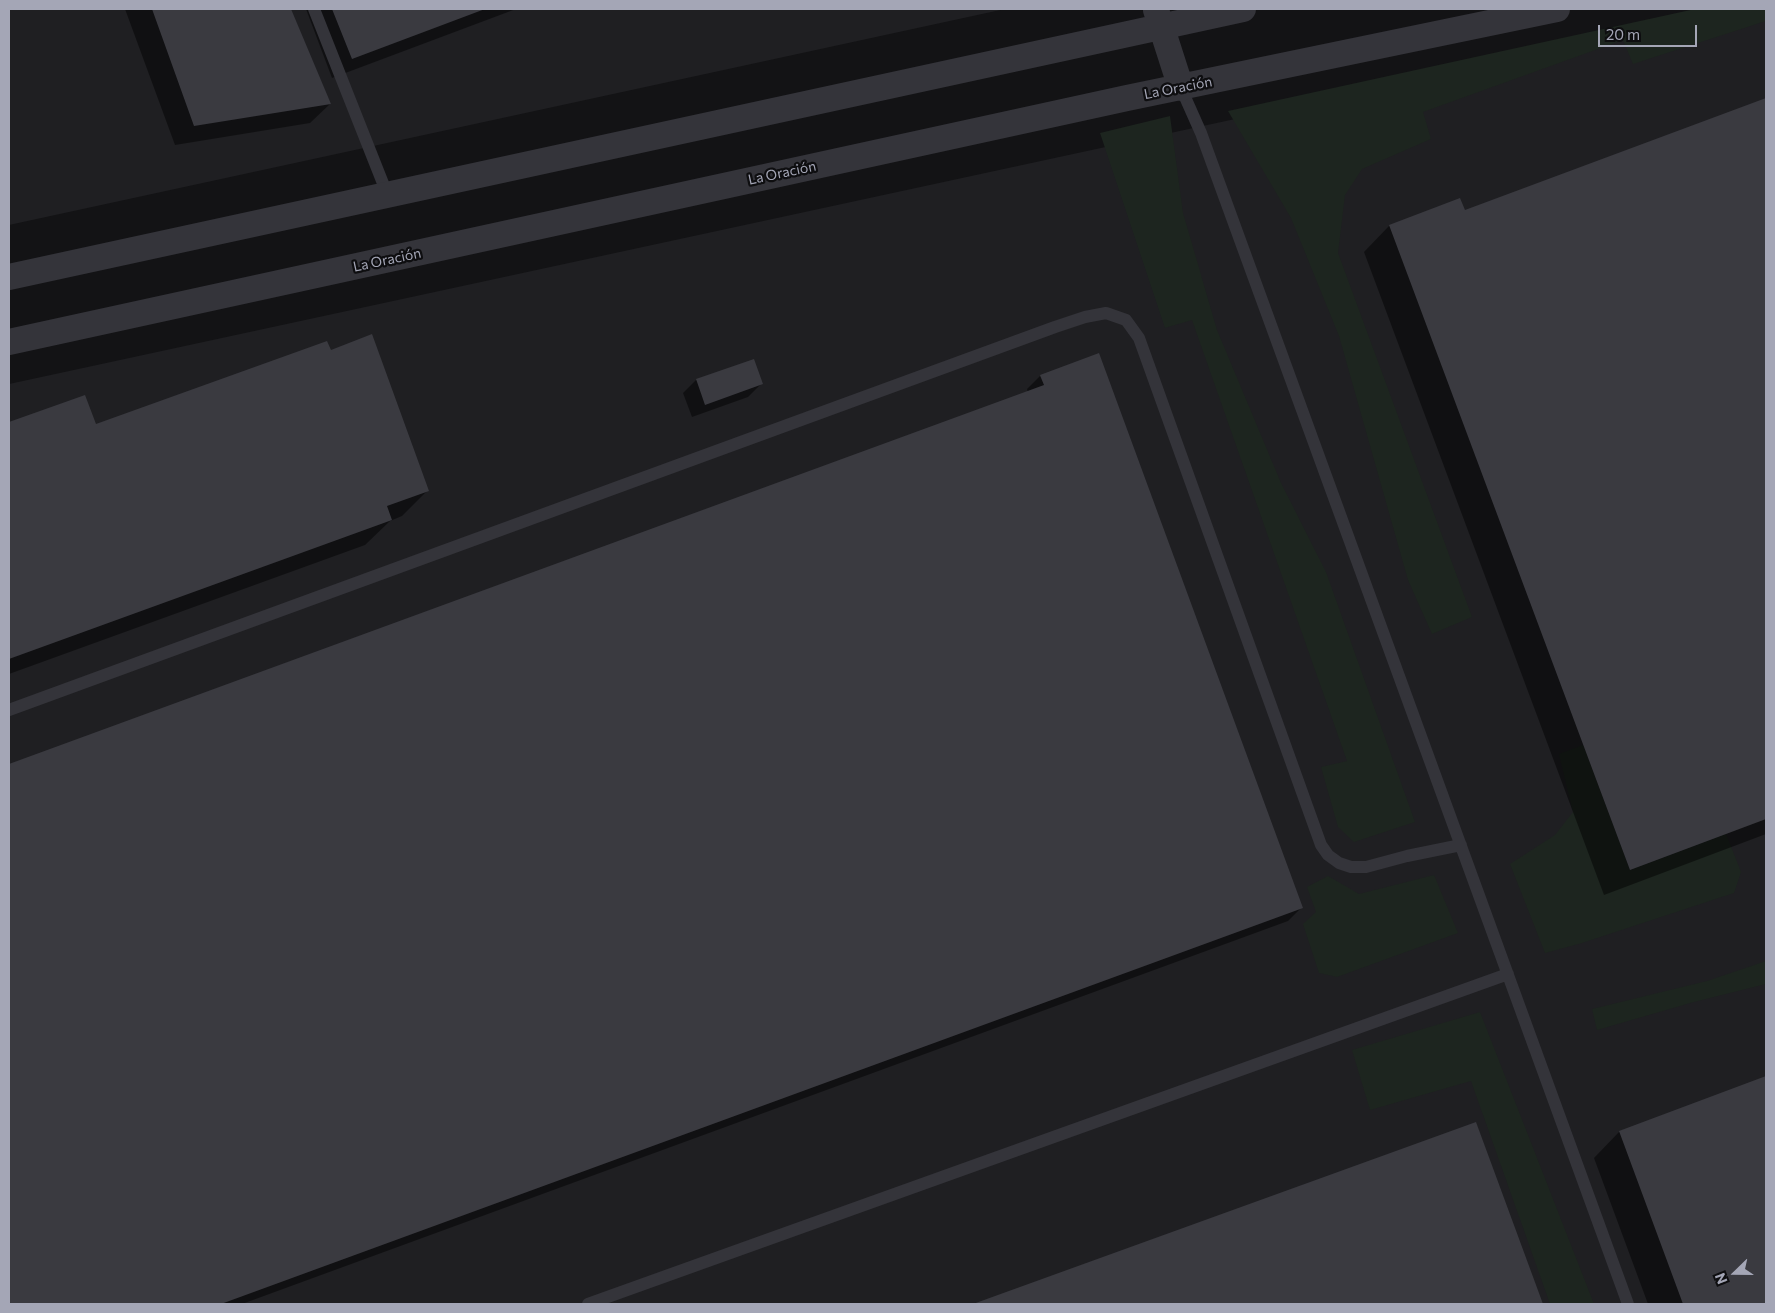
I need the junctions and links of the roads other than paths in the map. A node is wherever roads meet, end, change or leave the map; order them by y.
1 (314, 9) edge
2 (1243, 9) edge
3 (1557, 9) edge
4 (1158, 17) edge
5 (1181, 88) junction
6 (388, 196) junction
7 (9, 278) edge
8 (9, 342) edge
9 (9, 710) edge
10 (1461, 846) junction
11 (1508, 974) junction
12 (588, 1304) edge
13 (1628, 1304) edge

1 - 6 lane
2 - 4 street
3 - 5 street, La Oración
4 - 5 street
4 - 6 street
5 - 8 street, La Oración
5 - 10 lane
6 - 7 street
9 - 10 lane
10 - 11 lane
11 - 12 lane
11 - 13 lane

